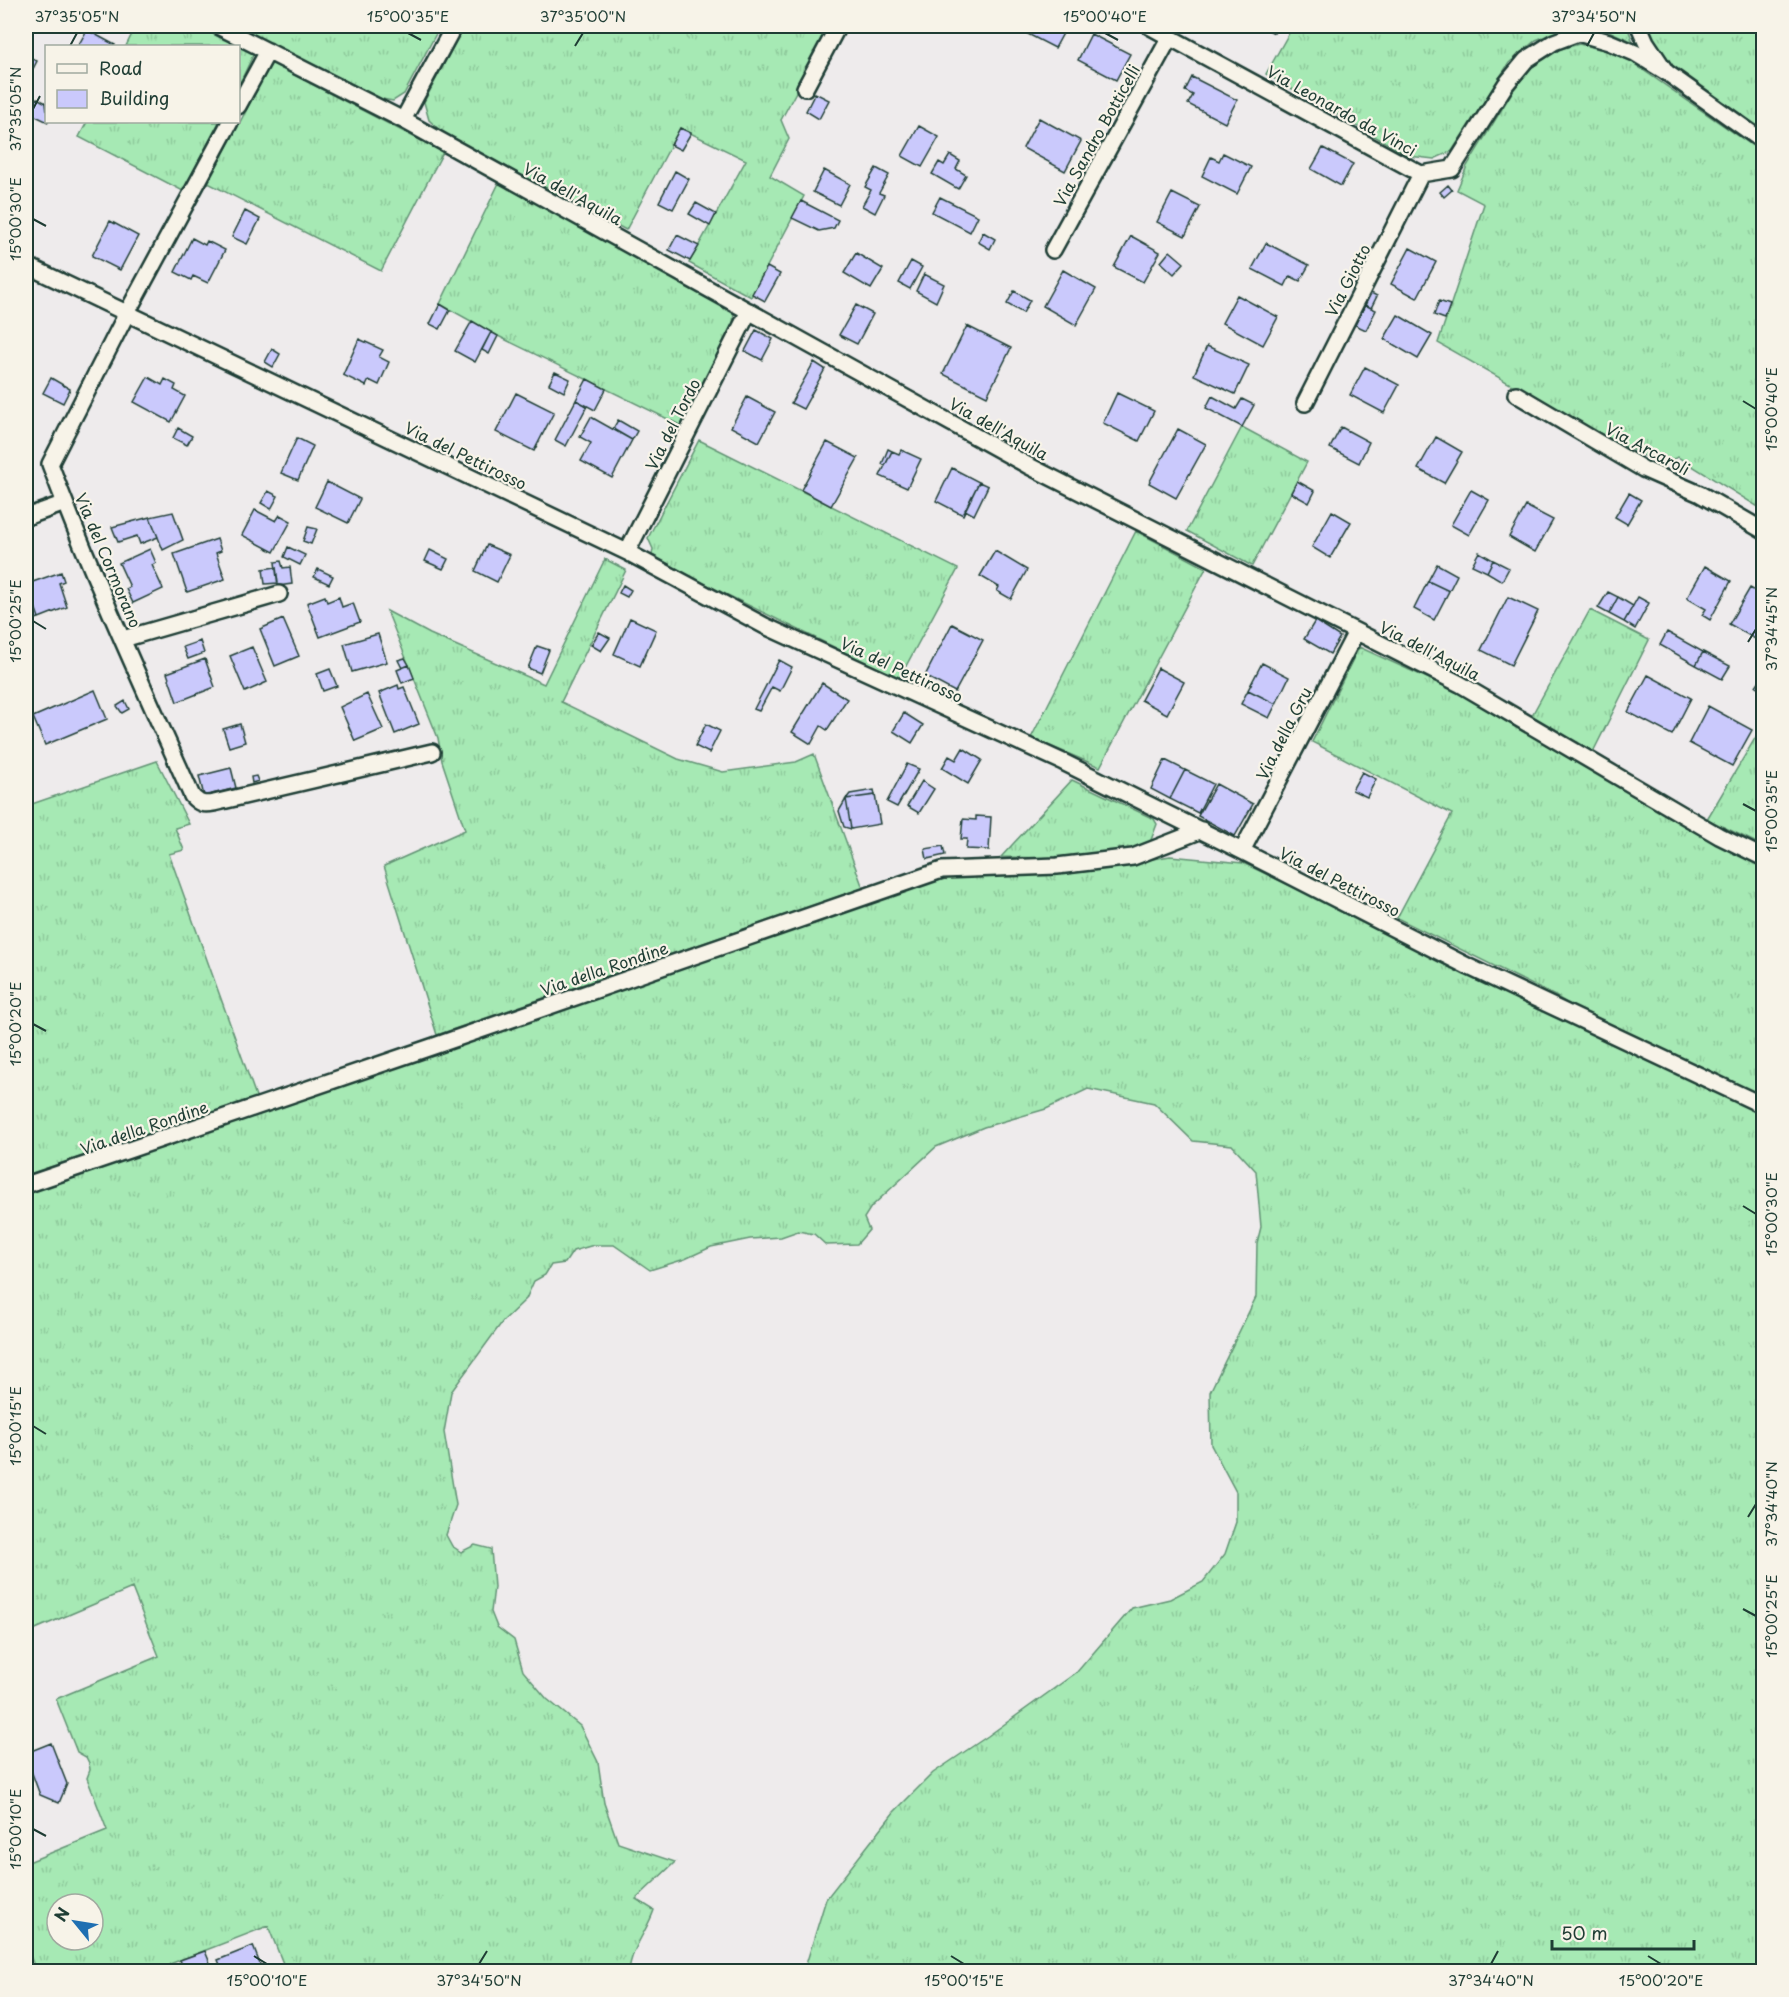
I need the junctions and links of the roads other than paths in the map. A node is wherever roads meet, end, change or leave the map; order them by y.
1 (218, 26) edge
2 (454, 26) edge
3 (838, 26) edge
4 (1149, 26) edge
5 (1639, 26) edge
6 (1170, 37) junction
7 (268, 51) junction
8 (1666, 72) junction
9 (805, 88) dead end
10 (240, 102) edge
11 (403, 120) junction
12 (229, 123) edge
13 (1764, 142) edge
14 (1421, 174) junction
15 (1053, 250) dead end
16 (26, 265) edge
17 (749, 311) junction
18 (127, 313) junction
19 (1516, 394) dead end
20 (1305, 403) dead end
21 (65, 503) junction
22 (26, 517) edge
23 (1764, 531) edge
24 (627, 552) junction
25 (279, 594) dead end
26 (1356, 632) junction
27 (123, 639) junction
28 (432, 752) dead end
29 (1202, 830) junction
30 (1242, 851) junction
31 (1764, 858) edge
32 (1764, 1106) edge
33 (26, 1185) edge

1 - 7 street, Via dell'Aquila
2 - 11 street
3 - 9 street
4 - 6 street, Via Leonardo da Vinci
5 - 8 street
6 - 14 street, Via Leonardo da Vinci
6 - 15 street, Via Sandro Botticelli
7 - 10 street
7 - 11 street, Via dell'Aquila
8 - 13 street, Via Leonardo da Vinci
8 - 14 street, Via Leonardo da Vinci
11 - 17 street, Via dell'Aquila
12 - 18 street, Via del Cormorano
14 - 20 street, Via Giotto
16 - 18 street, Via del Pettirosso
17 - 24 street, Via del Tordo
17 - 26 street, Via dell'Aquila
18 - 21 street, Via del Cormorano
18 - 24 street, Via del Pettirosso
19 - 23 street, Via Arcaroli
21 - 22 street
21 - 27 street, Via del Cormorano
24 - 29 street, Via del Pettirosso
25 - 27 street
26 - 30 street, Via della Gru
26 - 31 street, Via dell'Aquila
27 - 28 street, Via del Cormorano
29 - 30 street, Via del Pettirosso
29 - 33 street, Via della Rondine
30 - 32 street, Via del Pettirosso

